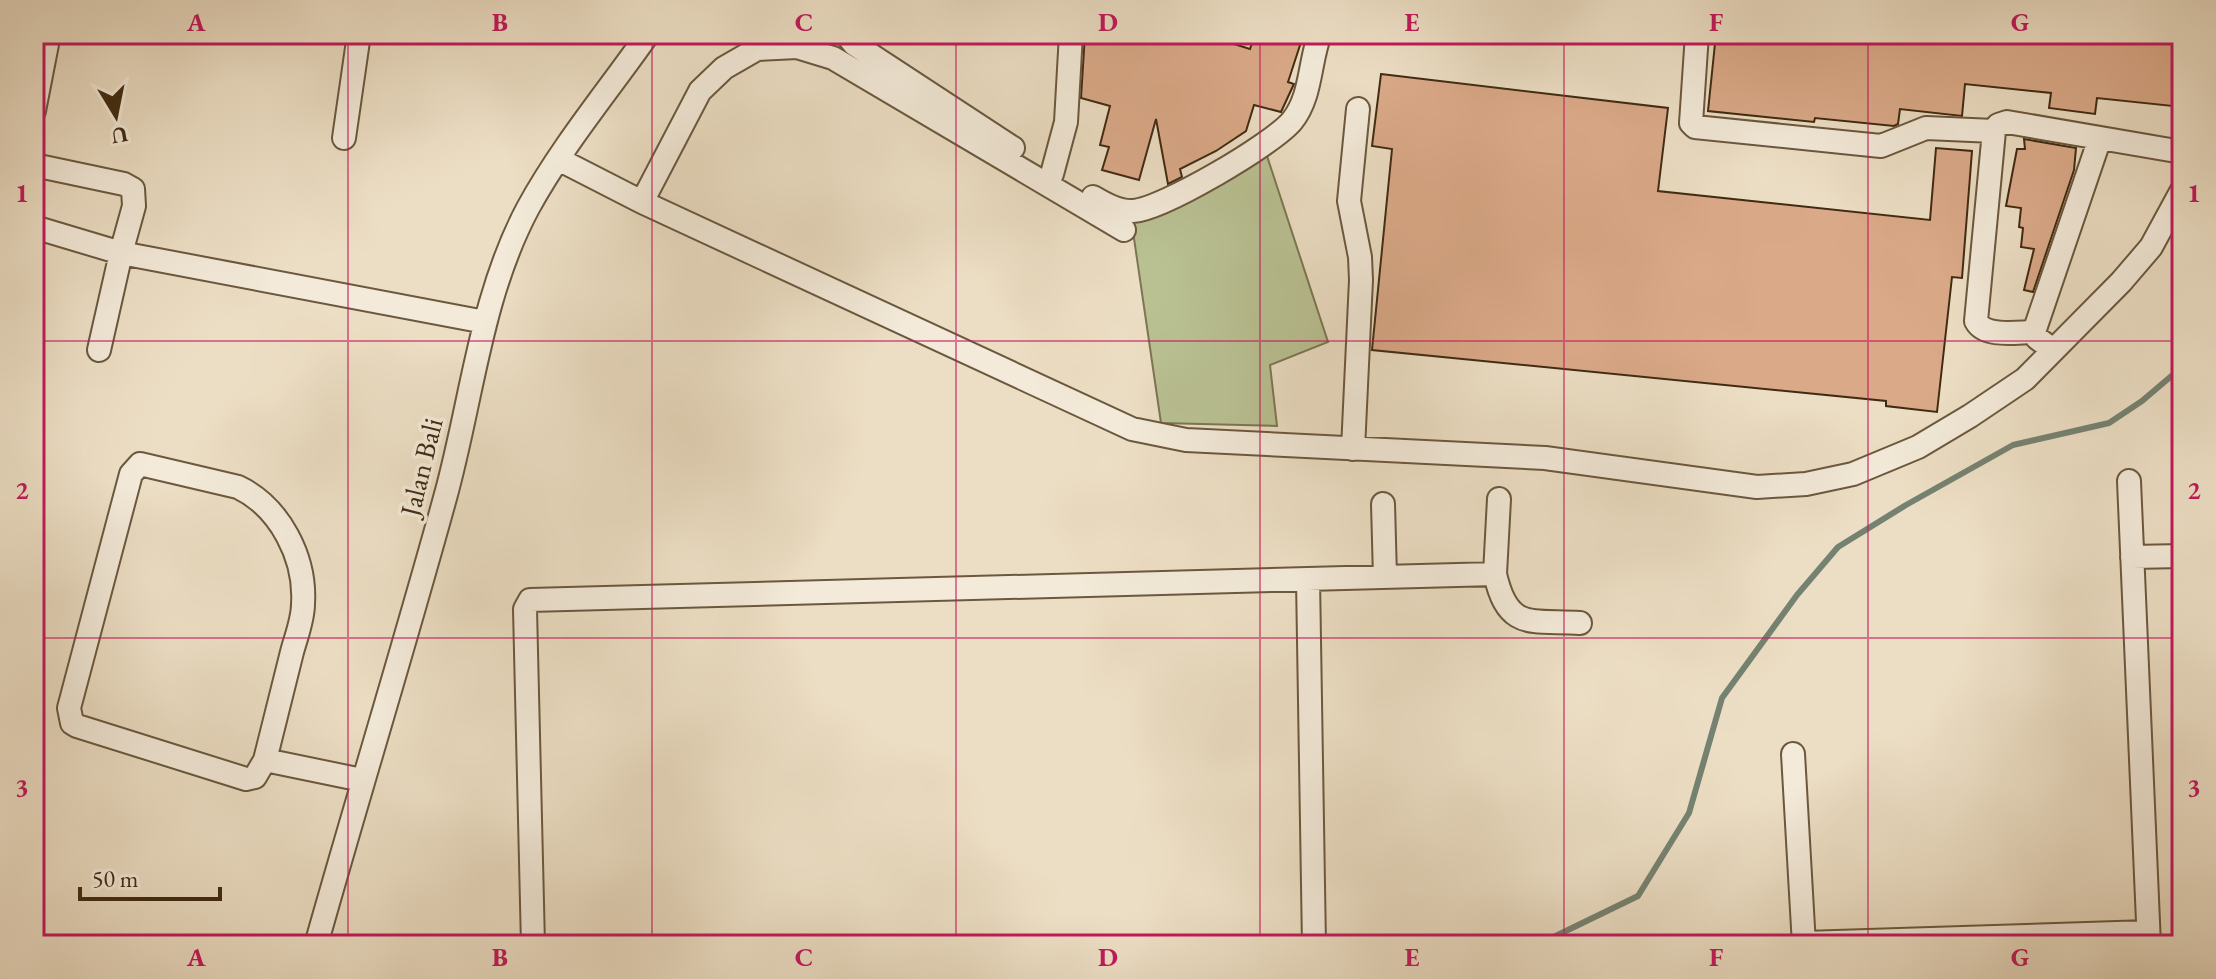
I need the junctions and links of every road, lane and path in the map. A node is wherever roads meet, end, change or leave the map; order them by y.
1 (49, 34) edge
2 (359, 34) edge
3 (648, 34) edge
4 (846, 34) edge
5 (1071, 34) edge
6 (1320, 34) edge
7 (1697, 34) edge
8 (1358, 109) dead end
9 (34, 111) edge
10 (1994, 131) junction
11 (344, 138) dead end
12 (2100, 138) junction
13 (2182, 152) edge
14 (558, 159) junction
15 (34, 165) edge
16 (1052, 174) junction
17 (2182, 190) edge
18 (642, 202) junction
19 (34, 227) edge
20 (1124, 230) dead end
21 (121, 253) junction
22 (485, 322) junction
23 (2034, 332) junction
24 (99, 350) dead end
25 (2053, 350) junction
26 (1353, 449) junction
27 (2129, 481) dead end
28 (1499, 499) dead end
29 (1383, 504) dead end
30 (2182, 556) edge
31 (2132, 557) junction
32 (1495, 574) junction
33 (1385, 577) junction
34 (1308, 579) junction
35 (1580, 623) dead end
36 (1793, 754) dead end
37 (265, 760) junction
38 (362, 780) junction
39 (2148, 938) edge
40 (1804, 944) edge
41 (316, 945) edge
42 (533, 945) edge
43 (1314, 945) edge

1 - 9 street
2 - 11 street
3 - 14 street, Jalan Bali
4 - 16 street
5 - 16 street
6 - 16 street
7 - 10 street
8 - 26 street
10 - 12 street
10 - 23 street
12 - 13 street
12 - 23 street
14 - 18 street
14 - 22 street, Jalan Bali
15 - 21 street
17 - 25 street
18 - 20 street
18 - 26 street
19 - 21 street
21 - 22 street
21 - 24 street
22 - 38 street, Jalan Bali
23 - 25 street
25 - 26 street
27 - 31 street
28 - 32 street
29 - 33 street
30 - 31 street
31 - 39 street
32 - 33 street
32 - 35 street
33 - 34 street
34 - 42 street
34 - 43 street
36 - 40 street
37 - 37 street
37 - 38 street
38 - 41 street, Jalan Bali
39 - 40 street

